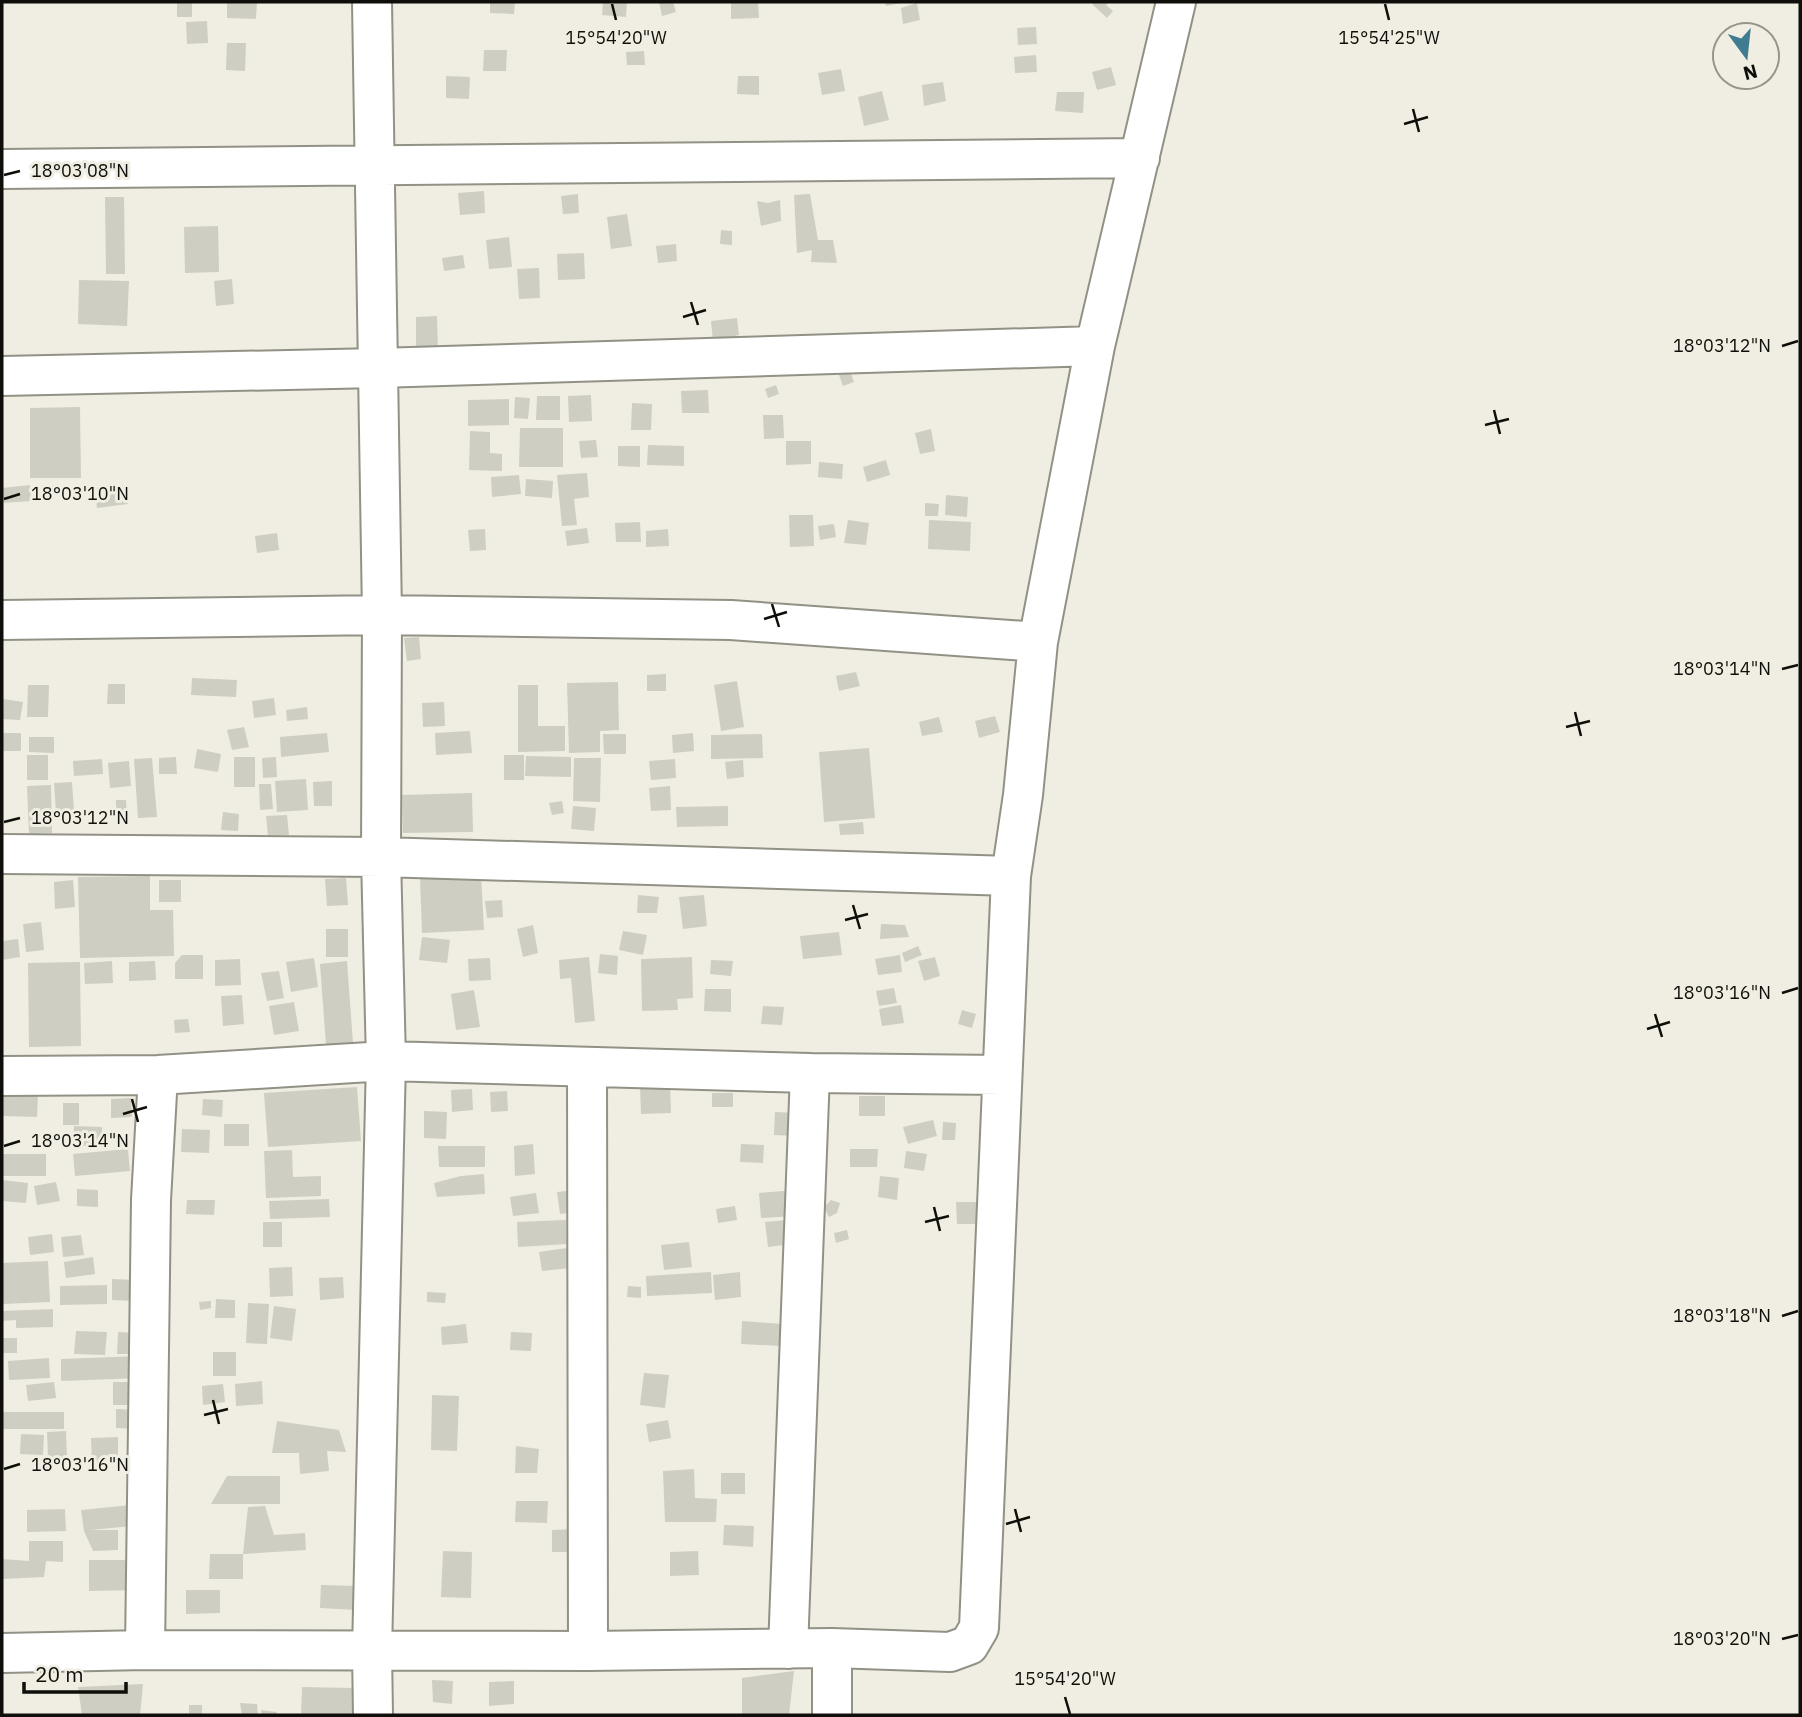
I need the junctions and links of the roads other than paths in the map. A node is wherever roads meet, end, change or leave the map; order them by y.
1 (372, 2) edge
2 (1176, 2) edge
3 (1140, 158) junction
4 (375, 166) junction
5 (2, 169) edge
6 (1095, 345) junction
7 (378, 368) junction
8 (2, 376) edge
9 (382, 615) junction
10 (2, 620) edge
11 (1038, 642) junction
12 (2, 854) edge
13 (381, 857) junction
14 (1011, 876) junction
15 (386, 1061) junction
16 (587, 1067) junction
17 (810, 1073) junction
18 (158, 1075) junction
19 (1002, 1075) junction
20 (2, 1076) edge
21 (832, 1648) junction
22 (788, 1649) junction
23 (145, 1650) junction
24 (372, 1651) junction
25 (588, 1651) junction
26 (2, 1653) edge
27 (373, 1715) edge
28 (832, 1715) edge

1 - 4 street
2 - 3 street
3 - 4 street
3 - 6 street
4 - 5 street
4 - 7 street
6 - 7 street
6 - 11 street
7 - 8 street
7 - 9 street
9 - 10 street
9 - 11 street
9 - 13 street
11 - 14 street
12 - 13 street
13 - 14 street
13 - 15 street
14 - 19 street
15 - 16 street
15 - 18 street
15 - 24 street
16 - 17 street
16 - 25 street
17 - 19 street
17 - 22 street
18 - 20 street
18 - 23 street
19 - 21 street
21 - 22 street
21 - 28 street
22 - 25 street
23 - 24 street
23 - 26 street
24 - 25 street
24 - 27 street

